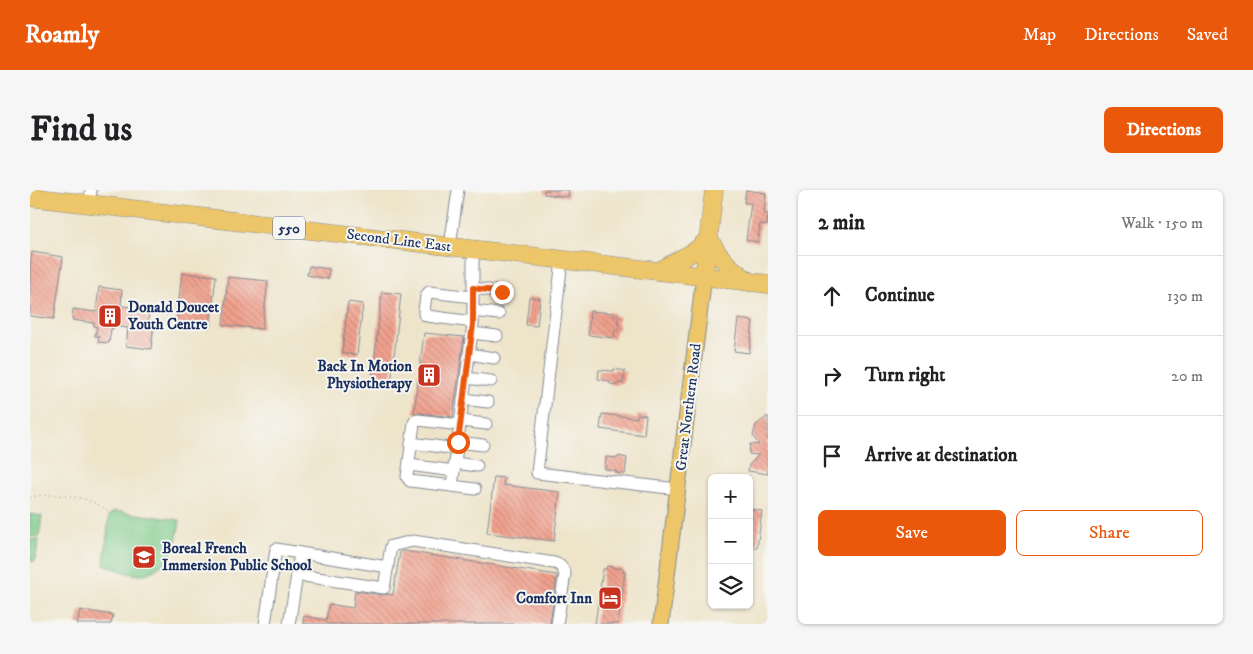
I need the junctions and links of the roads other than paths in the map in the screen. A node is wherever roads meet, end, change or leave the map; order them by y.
1 (458, 190) edge
2 (714, 190) edge
3 (30, 197) edge
4 (91, 197) edge
5 (709, 239) junction
6 (450, 246) junction
7 (474, 249) junction
8 (562, 260) junction
9 (659, 271) junction
10 (704, 276) junction
11 (750, 282) junction
12 (768, 284) edge
13 (502, 292) dead end
14 (473, 293) junction
15 (500, 314) dead end
16 (472, 322) junction
17 (497, 336) dead end
18 (469, 354) junction
19 (494, 358) dead end
20 (466, 378) junction
21 (491, 381) dead end
22 (463, 399) junction
23 (488, 402) dead end
24 (460, 423) junction
25 (486, 424) dead end
26 (411, 443) junction
27 (482, 445) dead end
28 (457, 446) junction
29 (409, 465) junction
30 (477, 466) dead end
31 (455, 467) junction
32 (452, 486) junction
33 (475, 489) dead end
34 (678, 489) junction
35 (300, 553) junction
36 (388, 567) junction
37 (297, 575) junction
38 (265, 624) edge
39 (289, 624) edge
40 (557, 624) edge
41 (661, 624) edge

1 - 6 lane
2 - 5 highway, Great Northern Road
3 - 4 highway, Second Line East / 550
4 - 6 highway, Second Line East / 550
5 - 9 highway
5 - 10 highway, Great Northern Road
5 - 11 highway
6 - 7 highway, Second Line East / 550
7 - 8 highway, Second Line East / 550
7 - 14 lane
8 - 9 highway, Second Line East / 550
8 - 34 lane
9 - 10 highway, Second Line East / 550
10 - 11 highway, Second Line East
10 - 34 main road, Great Northern Road
11 - 12 highway, Second Line East
13 - 14 lane
14 - 16 lane
14 - 16 lane
15 - 16 lane
16 - 17 lane
16 - 18 lane
18 - 19 lane
18 - 20 lane
20 - 21 lane
20 - 22 lane
22 - 23 lane
22 - 24 lane
24 - 25 lane
24 - 26 lane
24 - 28 lane
26 - 28 lane
26 - 29 lane
27 - 28 lane
28 - 31 lane
29 - 31 lane
29 - 32 lane
30 - 31 lane
31 - 32 lane
32 - 33 lane
34 - 41 main road, Great Northern Road
35 - 36 lane
35 - 37 lane
35 - 38 lane
36 - 37 lane
36 - 40 lane
37 - 39 lane

